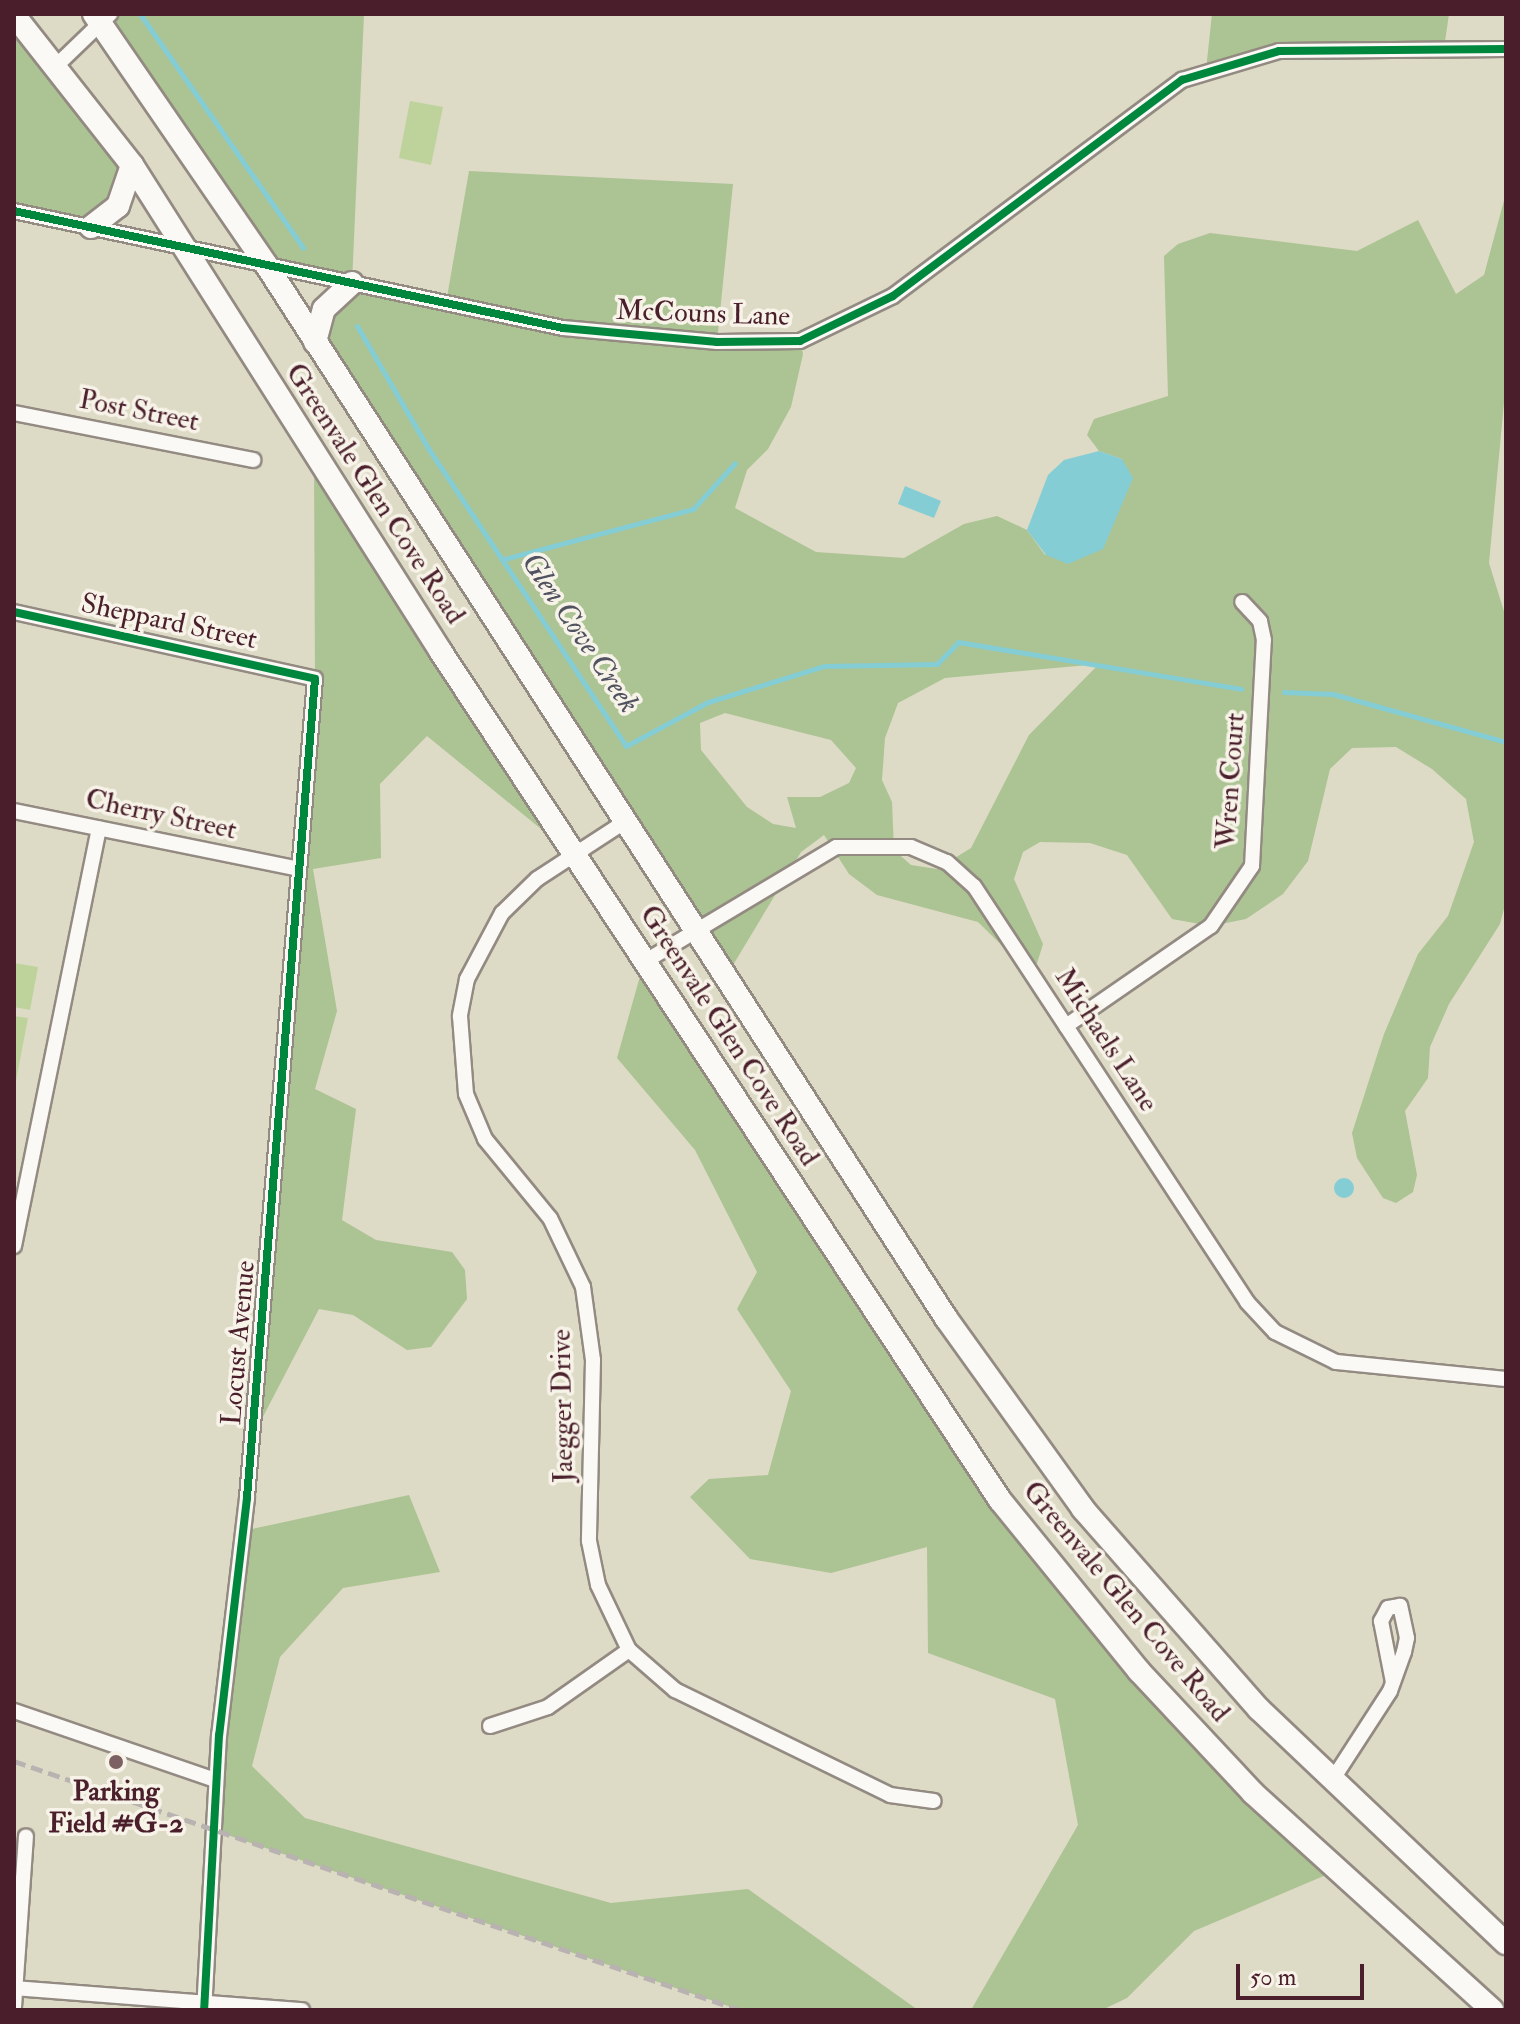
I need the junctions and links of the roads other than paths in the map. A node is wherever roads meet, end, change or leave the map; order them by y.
1 (14, 15) edge
2 (102, 17) edge
3 (1506, 49) edge
4 (57, 65) junction
5 (132, 165) junction
6 (14, 211) edge
7 (91, 227) junction
8 (180, 245) junction
9 (267, 266) junction
10 (352, 283) junction
11 (315, 342) junction
12 (14, 413) edge
13 (253, 460) dead end
14 (1242, 602) dead end
15 (14, 612) edge
16 (315, 679) joint
17 (14, 811) edge
18 (626, 821) junction
19 (99, 829) junction
20 (573, 855) junction
21 (298, 869) junction
22 (697, 929) junction
23 (644, 962) junction
24 (1066, 1026) junction
25 (14, 1246) edge
26 (1506, 1379) edge
27 (629, 1650) junction
28 (1393, 1682) dead end
29 (14, 1711) edge
30 (490, 1726) dead end
31 (216, 1780) junction
32 (1331, 1782) junction
33 (934, 1801) dead end
34 (26, 1836) dead end
35 (1506, 1943) edge
36 (15, 1988) edge
37 (204, 2005) edge
38 (14, 2007) edge
39 (302, 2010) edge
40 (1492, 2010) edge

1 - 4 main road, Greenvale Glen Cove Road
2 - 4 street
2 - 9 main road, Greenvale Glen Cove Road
3 - 10 street, McCouns Lane
4 - 5 main road, Greenvale Glen Cove Road
5 - 7 main road
5 - 8 main road, Greenvale Glen Cove Road
6 - 7 street, McCouns Lane
7 - 8 street, McCouns Lane
8 - 9 street, McCouns Lane
8 - 20 main road, Greenvale Glen Cove Road
9 - 10 street, McCouns Lane
9 - 11 main road, Greenvale Glen Cove Road
10 - 11 main road
11 - 18 main road, Greenvale Glen Cove Road
12 - 13 street, Post Street
14 - 24 street, Wren Court
15 - 16 street, Sheppard Street
16 - 21 street, Locust Avenue
17 - 19 street, Cherry Street
18 - 20 street, Jaegger Drive
18 - 22 main road, Greenvale Glen Cove Road
19 - 21 street, Cherry Street
19 - 25 street
20 - 23 main road, Greenvale Glen Cove Road
20 - 27 street, Jaegger Drive
21 - 31 street, Locust Avenue
22 - 23 street, Michaels Lane
22 - 24 street, Michaels Lane
22 - 32 main road, Greenvale Glen Cove Road
23 - 40 main road, Greenvale Glen Cove Road
24 - 26 street, Michaels Lane
27 - 30 street
27 - 33 street, Jaegger Drive
28 - 32 street
29 - 31 street
31 - 37 street, Locust Avenue
32 - 35 main road, Greenvale Glen Cove Road
34 - 36 street
36 - 37 street
36 - 38 street
37 - 39 street

